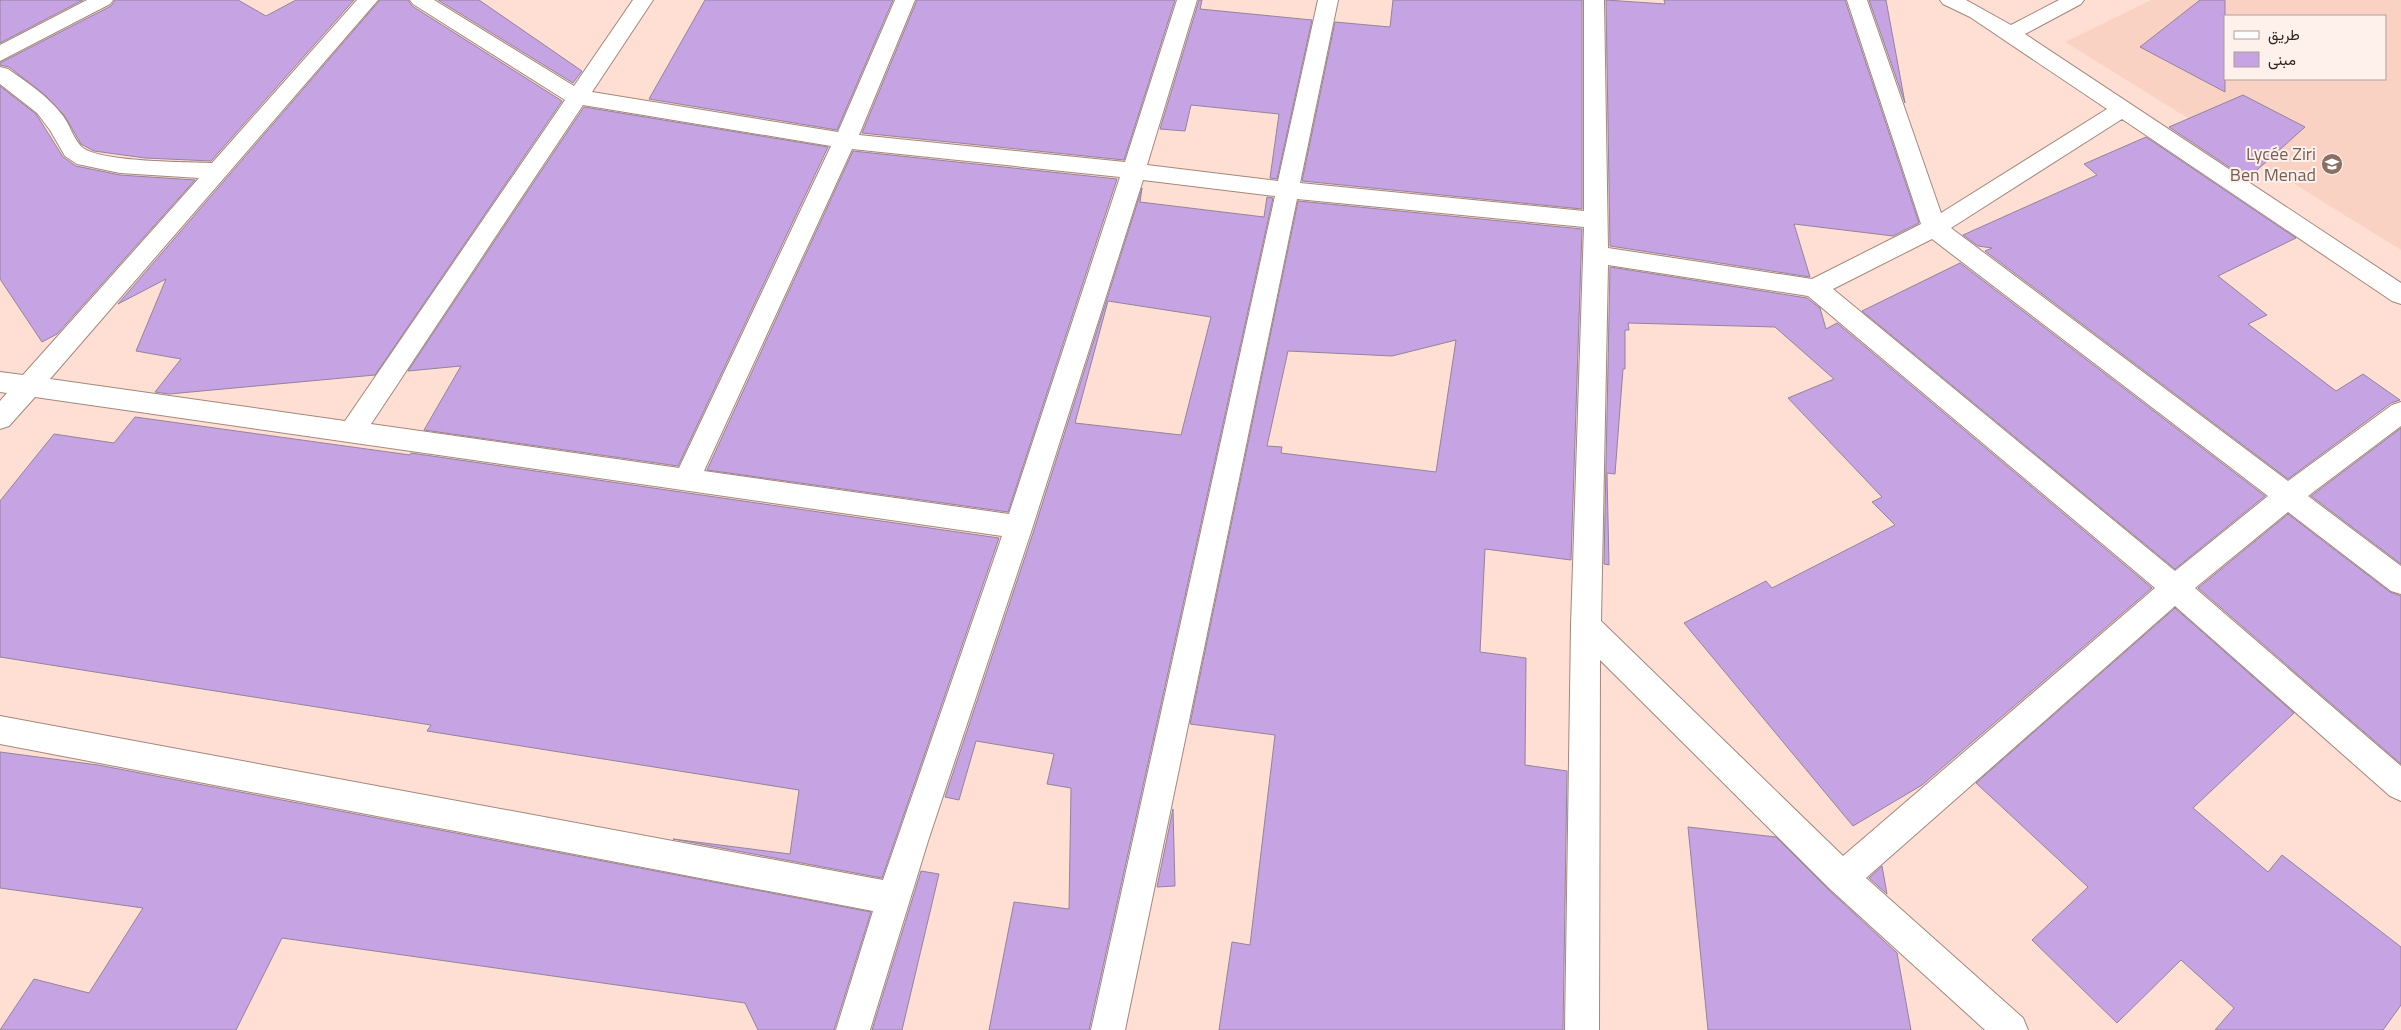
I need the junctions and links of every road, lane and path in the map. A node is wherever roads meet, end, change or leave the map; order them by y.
1 (103, 0) edge
2 (368, 0) edge
3 (420, 0) edge
4 (643, 0) edge
5 (905, 0) edge
6 (1187, 0) edge
7 (1328, 0) edge
8 (1594, 0) edge
9 (1857, 0) edge
10 (1950, 0) edge
11 (2074, 0) edge
12 (1976, 6) edge
13 (2010, 34) junction
14 (0, 54) edge
15 (0, 74) edge
16 (576, 98) junction
17 (2123, 109) junction
18 (845, 141) junction
19 (216, 171) junction
20 (1135, 171) junction
21 (1288, 190) junction
22 (1597, 220) junction
23 (1934, 228) junction
24 (1596, 255) junction
25 (1815, 288) junction
26 (2401, 295) edge
27 (0, 382) edge
28 (29, 386) junction
29 (2401, 412) edge
30 (0, 419) edge
31 (352, 431) junction
32 (687, 480) junction
33 (2288, 496) junction
34 (1018, 528) junction
35 (2401, 582) edge
36 (2175, 588) junction
37 (1586, 626) junction
38 (0, 730) edge
39 (2401, 786) edge
40 (1842, 878) junction
41 (892, 898) junction
42 (853, 1030) edge
43 (1108, 1030) edge
44 (1582, 1030) edge
45 (2011, 1030) edge

1 - 14 street
2 - 19 street
3 - 16 street
4 - 16 street
5 - 18 street
6 - 20 street
7 - 21 street
8 - 22 street
9 - 23 street
10 - 12 street
11 - 13 street
12 - 13 street
13 - 17 street
15 - 19 street
16 - 18 street
16 - 31 street
17 - 23 street
17 - 26 street
18 - 20 street
18 - 32 street
19 - 28 street
20 - 21 street
20 - 34 street
21 - 22 street
21 - 43 street
22 - 24 street
23 - 25 street
23 - 33 street
24 - 25 street
24 - 37 street
25 - 36 street
27 - 28 street
28 - 30 street
28 - 31 street
29 - 33 street
31 - 32 street
32 - 34 street
33 - 35 street
33 - 36 street
34 - 41 street
36 - 39 street
36 - 40 street
37 - 40 street
37 - 44 street
38 - 41 street
40 - 45 street
41 - 42 street

